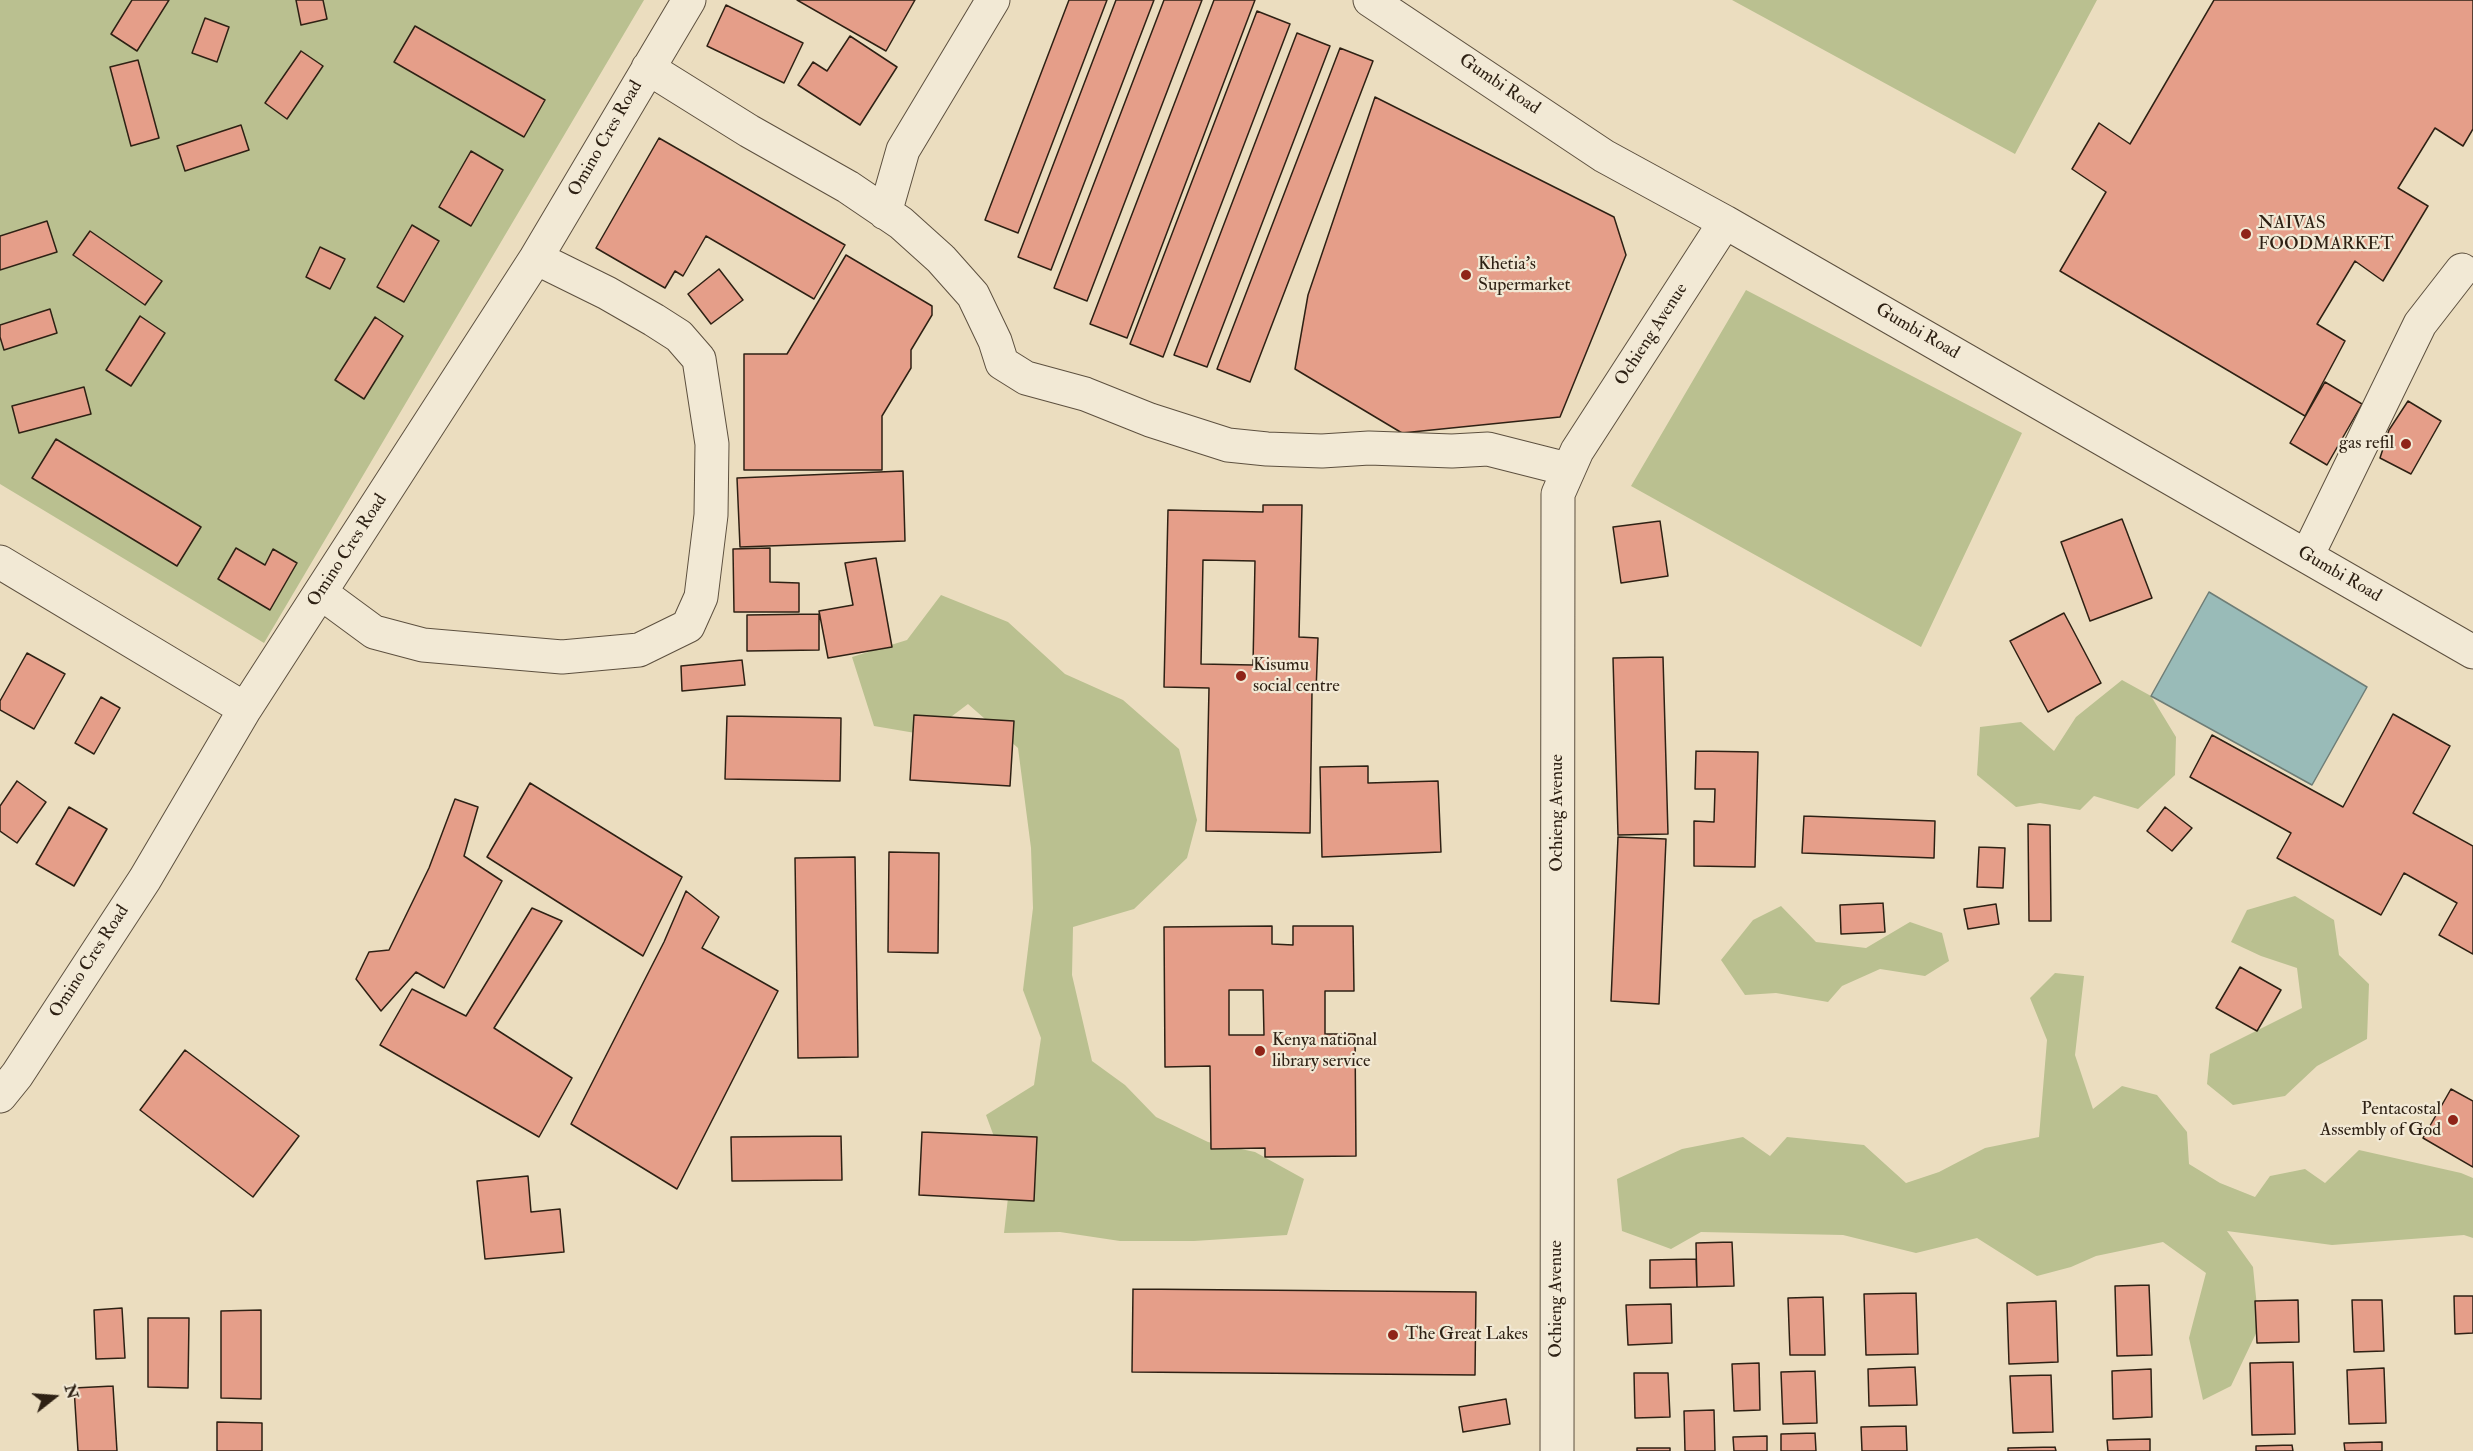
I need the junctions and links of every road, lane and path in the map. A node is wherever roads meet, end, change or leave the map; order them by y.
1 (689, 0) edge
2 (993, 0) edge
3 (1370, 0) edge
4 (648, 68) junction
5 (885, 213) junction
6 (1725, 222) junction
7 (536, 258) junction
8 (2463, 270) dead end
9 (1567, 470) junction
10 (2307, 556) junction
11 (0, 562) edge
12 (321, 593) junction
13 (2473, 652) edge
14 (245, 710) junction
15 (0, 1096) edge
16 (1557, 1451) edge

1 - 4 street, Omino Cres Road
2 - 5 street
3 - 6 street, Gumbi Road
4 - 5 street
4 - 7 street, Omino Cres Road
5 - 9 street
6 - 9 street, Ochieng Avenue
6 - 10 street, Gumbi Road
7 - 12 street, Omino Cres Road
7 - 12 street
8 - 10 street
9 - 16 street, Ochieng Avenue
10 - 13 street, Gumbi Road
11 - 14 street
12 - 14 street, Omino Cres Road
14 - 15 street, Omino Cres Road

